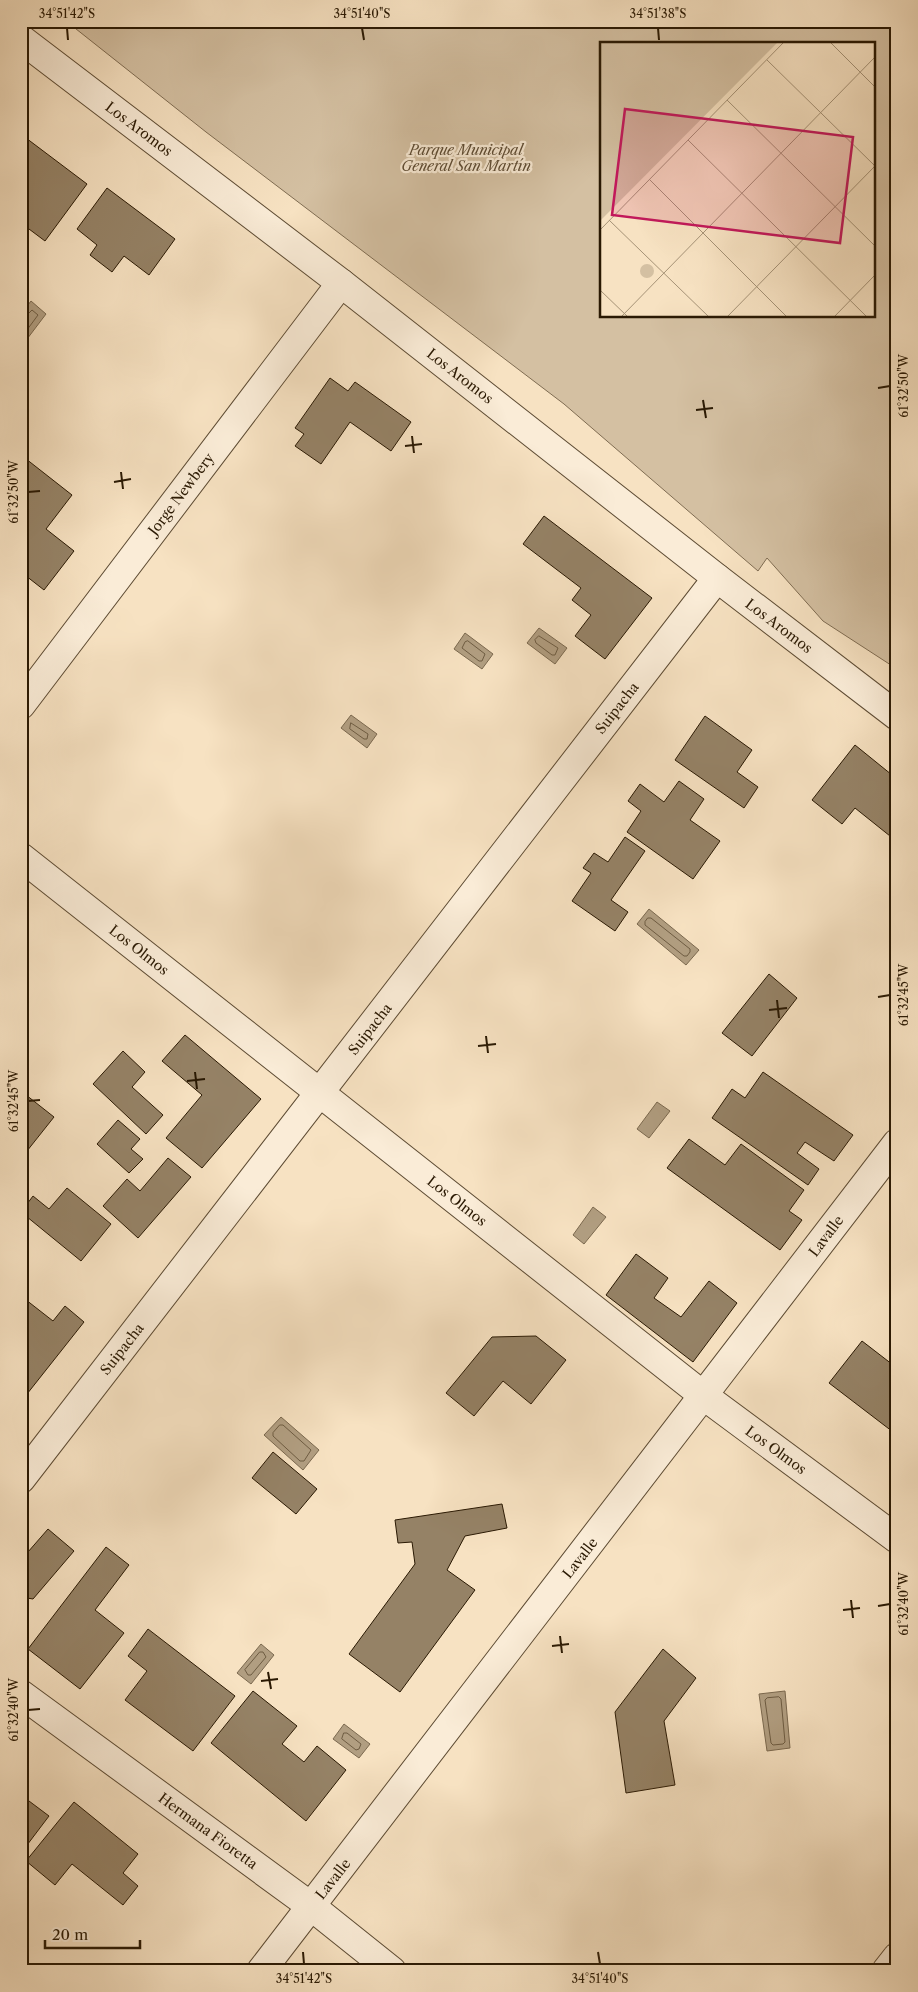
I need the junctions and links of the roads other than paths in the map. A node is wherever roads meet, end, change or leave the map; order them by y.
1 (21, 39) edge
2 (341, 283) junction
3 (717, 578) junction
4 (21, 705) edge
5 (897, 716) edge
6 (21, 857) edge
7 (320, 1093) junction
8 (897, 1143) edge
9 (704, 1396) junction
10 (21, 1479) edge
11 (897, 1539) edge
12 (21, 1694) edge
13 (312, 1907) junction
14 (897, 1957) edge
15 (261, 1971) edge
16 (392, 1971) edge
17 (886, 1971) edge

1 - 2 street, Los Aromos
2 - 3 street, Los Aromos
2 - 4 street, Jorge Newbery
3 - 5 street, Los Aromos
3 - 7 street, Suipacha
6 - 7 street, Los Olmos
7 - 9 street, Los Olmos
7 - 10 street, Suipacha
8 - 9 street, Lavalle
9 - 11 street, Los Olmos
9 - 13 street, Lavalle
12 - 13 street, Hermana Fioretta
13 - 15 street, Lavalle
13 - 16 street, Hermana Fioretta
14 - 17 street

